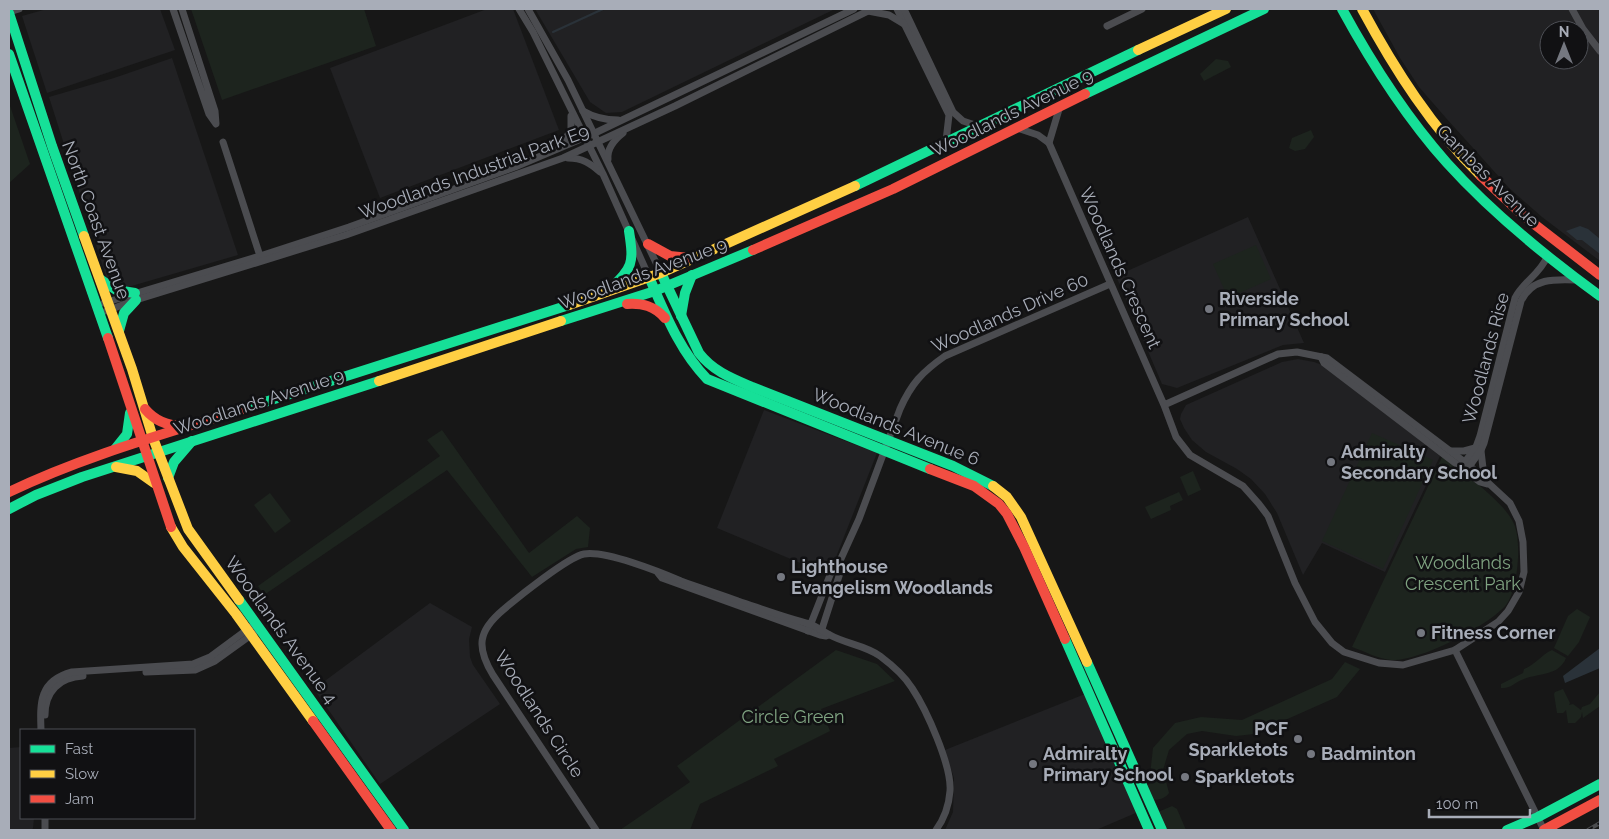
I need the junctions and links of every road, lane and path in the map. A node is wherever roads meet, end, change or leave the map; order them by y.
1 (19, 9) edge
2 (173, 9) edge
3 (182, 9) edge
4 (518, 9) edge
5 (528, 9) edge
6 (854, 9) edge
7 (897, 9) edge
8 (904, 9) edge
9 (1142, 9) edge
10 (1226, 9) edge
11 (1264, 9) edge
12 (1342, 9) edge
13 (1362, 9) edge
14 (1572, 9) edge
15 (870, 10) edge
16 (9, 12) edge
17 (904, 24) junction
18 (1107, 26) dead end
19 (1600, 50) edge
20 (9, 54) edge
21 (1060, 106) junction
22 (570, 110) junction
23 (583, 111) junction
24 (621, 120) junction
25 (633, 125) junction
26 (978, 127) junction
27 (1017, 128) junction
28 (595, 133) junction
29 (584, 138) junction
30 (946, 141) junction
31 (223, 142) dead end
32 (599, 142) junction
33 (1049, 143) junction
34 (589, 147) junction
35 (556, 150) junction
36 (563, 158) junction
37 (609, 163) junction
38 (603, 174) junction
39 (488, 181) junction
40 (629, 231) junction
41 (648, 244) junction
42 (260, 256) junction
43 (1547, 257) junction
44 (693, 258) junction
45 (661, 272) junction
46 (692, 275) junction
47 (1600, 275) edge
48 (98, 276) junction
49 (649, 277) junction
50 (1577, 280) junction
51 (1110, 284) junction
52 (667, 286) junction
53 (655, 291) junction
54 (607, 293) junction
55 (135, 296) junction
56 (1600, 296) edge
57 (110, 305) junction
58 (614, 305) junction
59 (97, 309) junction
60 (681, 316) junction
61 (670, 324) junction
62 (119, 331) junction
63 (1321, 357) junction
64 (130, 405) junction
65 (1164, 405) junction
66 (143, 407) junction
67 (193, 425) junction
68 (153, 438) junction
69 (192, 440) junction
70 (889, 440) junction
71 (142, 442) junction
72 (1478, 449) junction
73 (114, 450) junction
74 (1451, 451) junction
75 (158, 452) junction
76 (884, 452) junction
77 (147, 456) junction
78 (1465, 466) junction
79 (109, 468) junction
80 (168, 480) junction
81 (1486, 481) junction
82 (156, 486) junction
83 (9, 492) edge
84 (9, 509) edge
85 (839, 563) junction
86 (809, 628) junction
87 (253, 629) junction
88 (821, 632) junction
89 (1454, 650) junction
90 (41, 729) edge
91 (45, 729) edge
92 (1600, 784) edge
93 (1600, 800) edge
94 (1538, 817) junction
95 (1566, 820) junction
96 (391, 830) edge
97 (404, 830) edge
98 (596, 830) edge
99 (936, 830) edge
100 (1149, 830) edge
101 (1162, 830) edge
102 (1507, 830) edge
103 (1544, 830) edge
104 (1559, 830) edge

1 - 16 street
2 - 3 street
4 - 22 street
5 - 23 street
6 - 24 street, Woodlands Industrial Park E9
7 - 17 street
8 - 26 street
9 - 18 street
10 - 26 main road, Woodlands Avenue 9
11 - 21 main road, Woodlands Avenue 9
12 - 43 main road, Gambas Avenue
13 - 47 main road, Gambas Avenue
14 - 19 street
15 - 17 street
15 - 25 street, Woodlands Industrial Park E9
16 - 48 main road, North Coast Avenue
17 - 30 street
20 - 59 main road, North Coast Avenue
21 - 27 main road, Woodlands Avenue 9
21 - 33 street
22 - 29 street
22 - 35 street
23 - 24 street
23 - 28 street
24 - 28 street, Woodlands Industrial Park E9
25 - 32 street, Woodlands Industrial Park E9
25 - 37 street
26 - 30 main road, Woodlands Avenue 9
27 - 33 street
27 - 46 main road, Woodlands Avenue 9
28 - 29 street, Woodlands Industrial Park E9
28 - 32 street
29 - 34 street
29 - 35 street, Woodlands Industrial Park E9
30 - 44 main road, Woodlands Avenue 9
31 - 42 street
32 - 34 street, Woodlands Industrial Park E9
32 - 37 street
33 - 51 street, Woodlands Crescent
34 - 36 street, Woodlands Industrial Park E9
34 - 38 street
35 - 39 street, Woodlands Industrial Park E9
36 - 38 street
36 - 39 street, Woodlands Industrial Park E9
37 - 41 street
38 - 40 street
39 - 42 street, Woodlands Industrial Park E9
39 - 55 street, Woodlands Industrial Park E9
40 - 49 street
40 - 54 main road
41 - 44 main road
41 - 45 street
42 - 55 street, Woodlands Industrial Park E9
43 - 50 main road, Gambas Avenue
43 - 72 street, Woodlands Rise
44 - 45 main road, Woodlands Avenue 9
45 - 49 main road, Woodlands Avenue 9
45 - 52 main road, Woodlands Avenue 6
46 - 52 main road, Woodlands Avenue 9
46 - 60 main road
48 - 55 main road
48 - 57 main road, North Coast Avenue
49 - 53 main road, Woodlands Avenue 6
49 - 54 main road, Woodlands Avenue 9
50 - 56 main road, Gambas Avenue
50 - 72 street, Woodlands Rise
51 - 65 street, Woodlands Crescent
51 - 70 street, Woodlands Drive 60
52 - 53 main road, Woodlands Avenue 9
52 - 60 main road, Woodlands Avenue 6
53 - 58 main road, Woodlands Avenue 9
53 - 61 main road, Woodlands Avenue 6
54 - 67 main road, Woodlands Avenue 9
55 - 57 street, Woodlands Industrial Park E9
55 - 62 main road
57 - 59 street, Woodlands Industrial Park E9
57 - 62 main road, North Coast Avenue
58 - 61 main road
58 - 69 main road, Woodlands Avenue 9
59 - 64 main road, North Coast Avenue
60 - 70 main road, Woodlands Avenue 6
61 - 76 main road, Woodlands Avenue 6
62 - 66 main road, North Coast Avenue
63 - 65 street, Woodlands Crescent
63 - 74 street, Woodlands Crescent
63 - 78 street, Woodlands Crescent
64 - 71 main road, North Coast Avenue
64 - 73 main road
65 - 89 street, Woodlands Crescent
66 - 67 main road
66 - 68 main road, North Coast Avenue
67 - 68 main road, Woodlands Avenue 9
68 - 71 main road, Woodlands Avenue 9
68 - 75 main road, Woodlands Avenue 4
69 - 75 main road, Woodlands Avenue 9
69 - 80 main road
70 - 76 street, Woodlands Drive 60
70 - 101 main road, Woodlands Avenue 6
71 - 73 main road, Woodlands Avenue 9
71 - 77 main road, Woodlands Avenue 4
72 - 74 street, Woodlands Rise
72 - 78 street, Woodlands Rise
72 - 81 street, Woodlands Rise
73 - 83 main road, Woodlands Avenue 9
74 - 78 street, Woodlands Crescent
75 - 77 main road, Woodlands Avenue 9
75 - 80 main road, Woodlands Avenue 4
76 - 85 street, Woodlands Drive 60
76 - 100 main road, Woodlands Avenue 6
77 - 79 main road, Woodlands Avenue 9
77 - 82 main road, Woodlands Avenue 4
78 - 81 street, Woodlands Crescent
79 - 82 main road
79 - 84 main road, Woodlands Avenue 9
80 - 87 main road, Woodlands Avenue 4
81 - 89 street, Woodlands Crescent
82 - 87 main road, Woodlands Avenue 4
85 - 86 street
85 - 88 street
86 - 88 street, Woodlands Circle
86 - 98 street, Woodlands Circle
87 - 90 street
87 - 91 street
87 - 96 main road, Woodlands Avenue 4
87 - 97 main road, Woodlands Avenue 4
88 - 99 street, Woodlands Circle
89 - 94 street
92 - 94 main road
93 - 95 main road
94 - 102 main road
94 - 103 street
95 - 103 main road
95 - 104 main road

